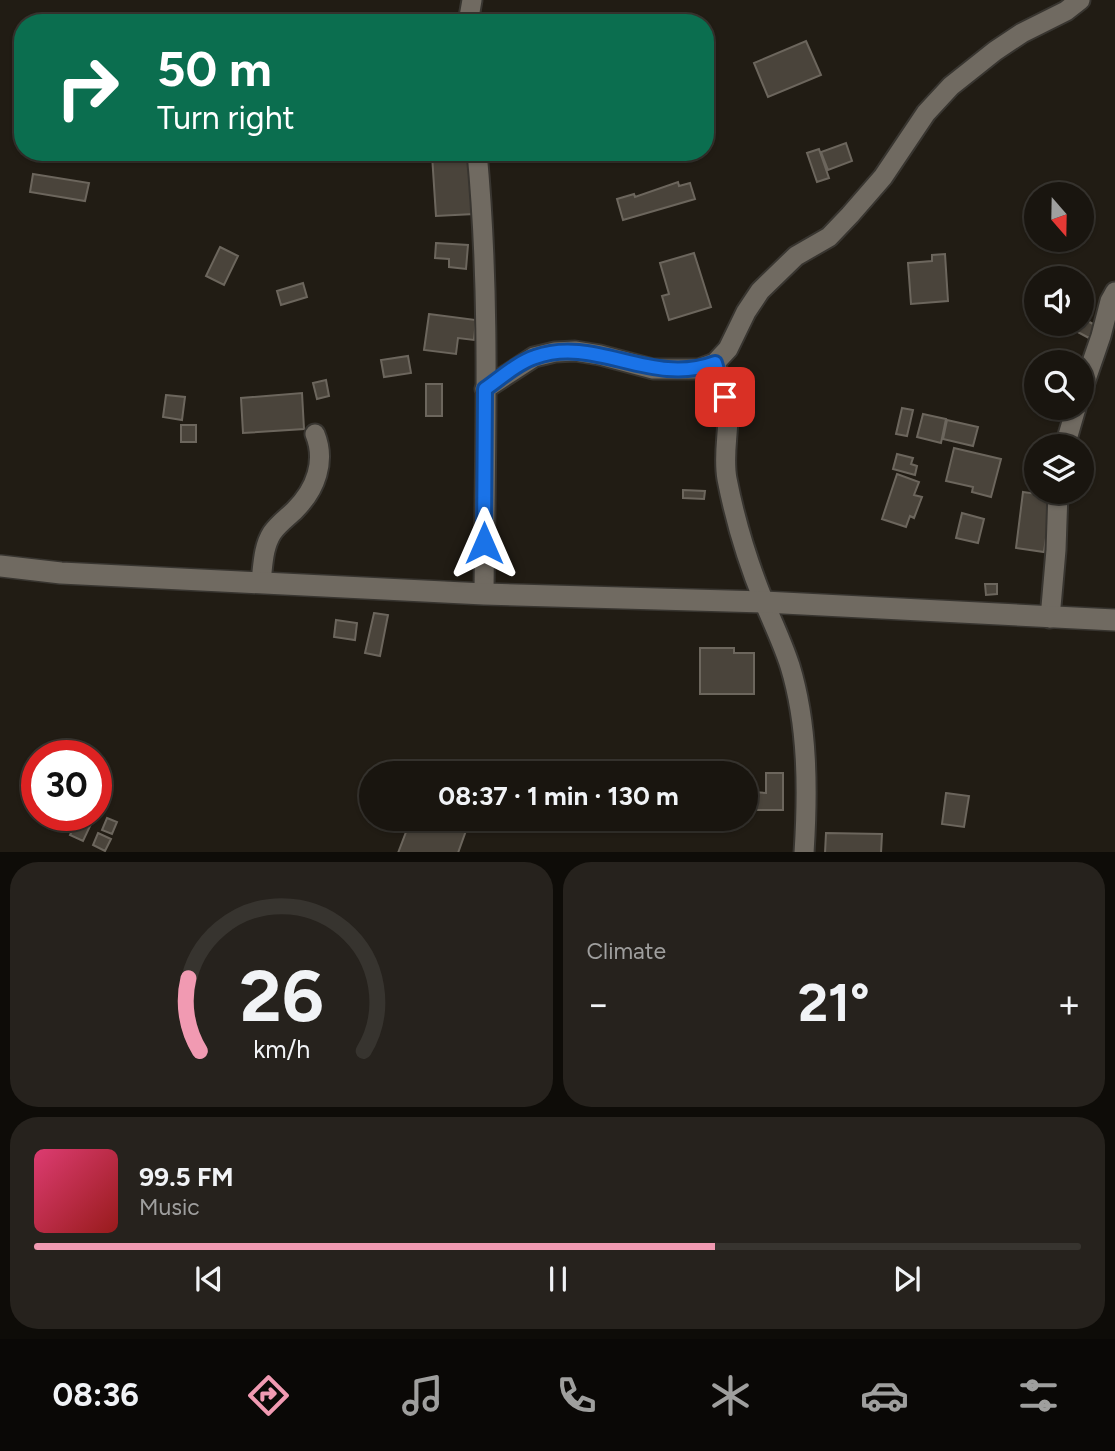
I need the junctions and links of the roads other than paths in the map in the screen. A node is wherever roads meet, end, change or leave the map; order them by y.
1 (1080, 0) edge
2 (478, 161) edge
3 (1115, 292) edge
4 (1094, 356) edge
5 (715, 363) junction
6 (485, 389) junction
7 (315, 434) dead end
8 (1058, 504) edge
9 (0, 566) edge
10 (261, 581) junction
11 (484, 594) junction
12 (764, 602) junction
13 (1050, 618) junction
14 (1115, 620) edge
15 (804, 852) edge

1 - 5 street
2 - 6 street
3 - 4 street
5 - 6 street
5 - 12 street
6 - 11 street
7 - 10 street
8 - 13 street
9 - 10 street
10 - 11 street
11 - 12 street
12 - 13 street
12 - 15 street
13 - 14 street

